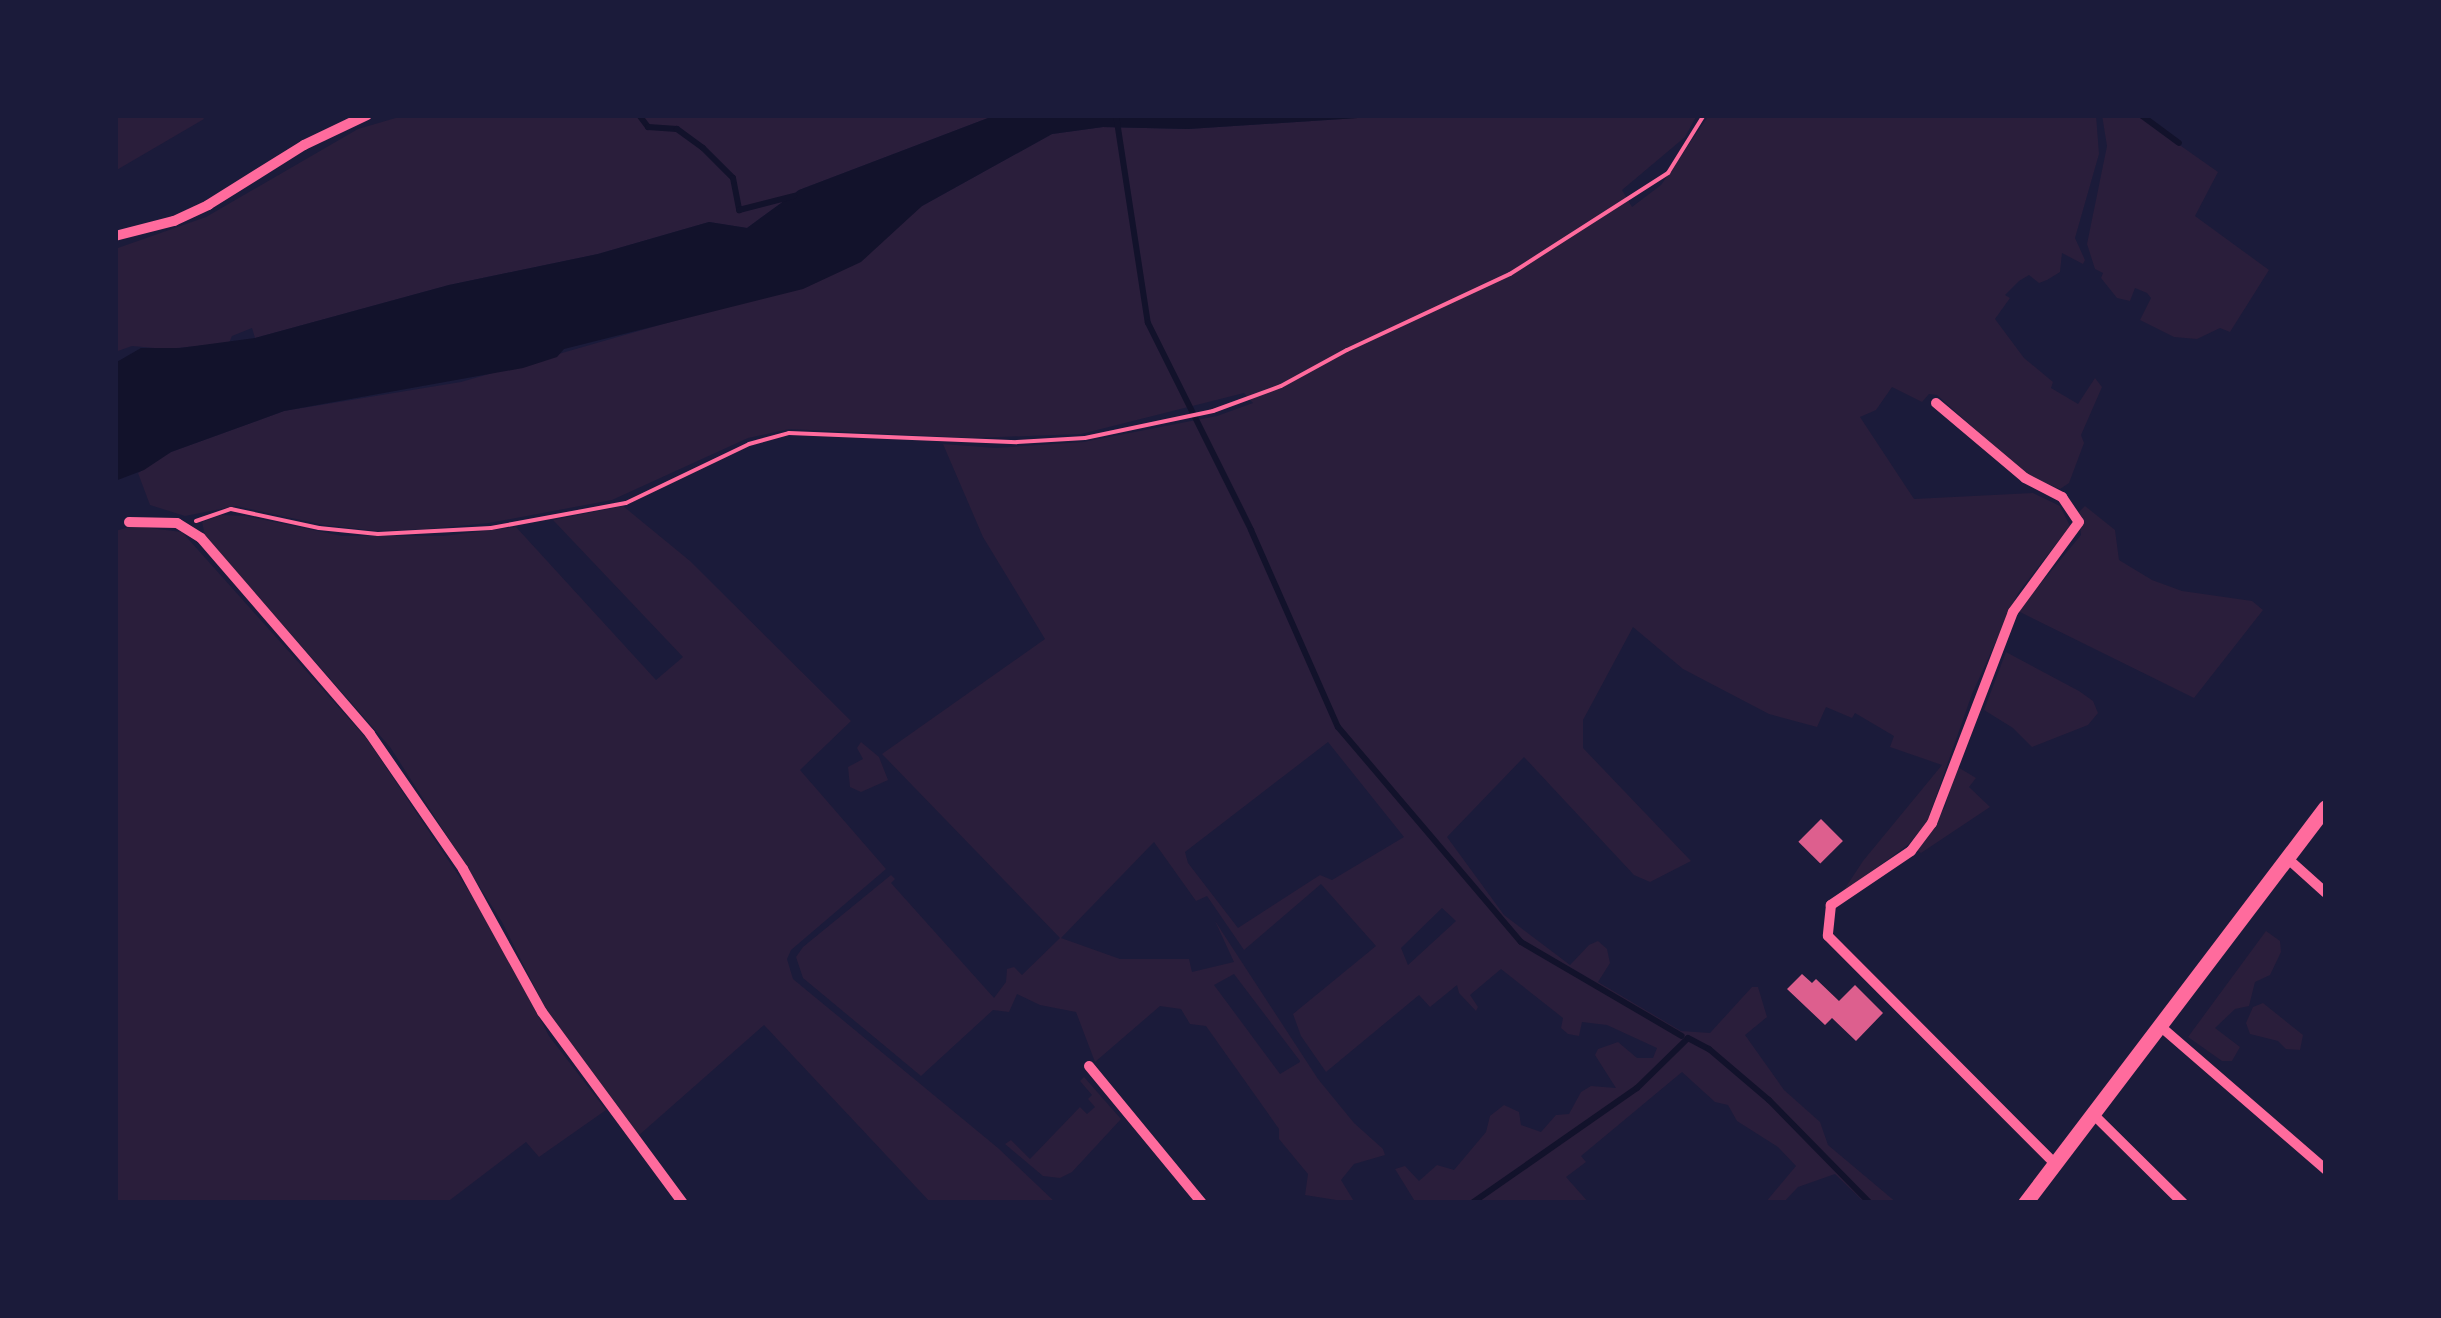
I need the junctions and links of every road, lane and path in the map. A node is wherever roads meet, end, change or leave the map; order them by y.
1 (367, 115) edge
2 (1704, 115) edge
3 (115, 236) edge
4 (1936, 403) dead end
5 (129, 522) dead end
6 (188, 527) junction
7 (2326, 807) edge
8 (2287, 858) junction
9 (2326, 893) edge
10 (2160, 1026) junction
11 (1089, 1066) dead end
12 (2093, 1114) junction
13 (2055, 1164) junction
14 (2326, 1170) edge
15 (683, 1203) edge
16 (1202, 1203) edge
17 (2025, 1203) edge
18 (2183, 1203) edge

1 - 3 street
2 - 6 path
4 - 13 street
5 - 6 street
6 - 15 street
7 - 8 main road
8 - 9 street
8 - 10 main road
10 - 12 main road
10 - 14 street
11 - 16 street
12 - 13 main road
12 - 18 street
13 - 17 main road

